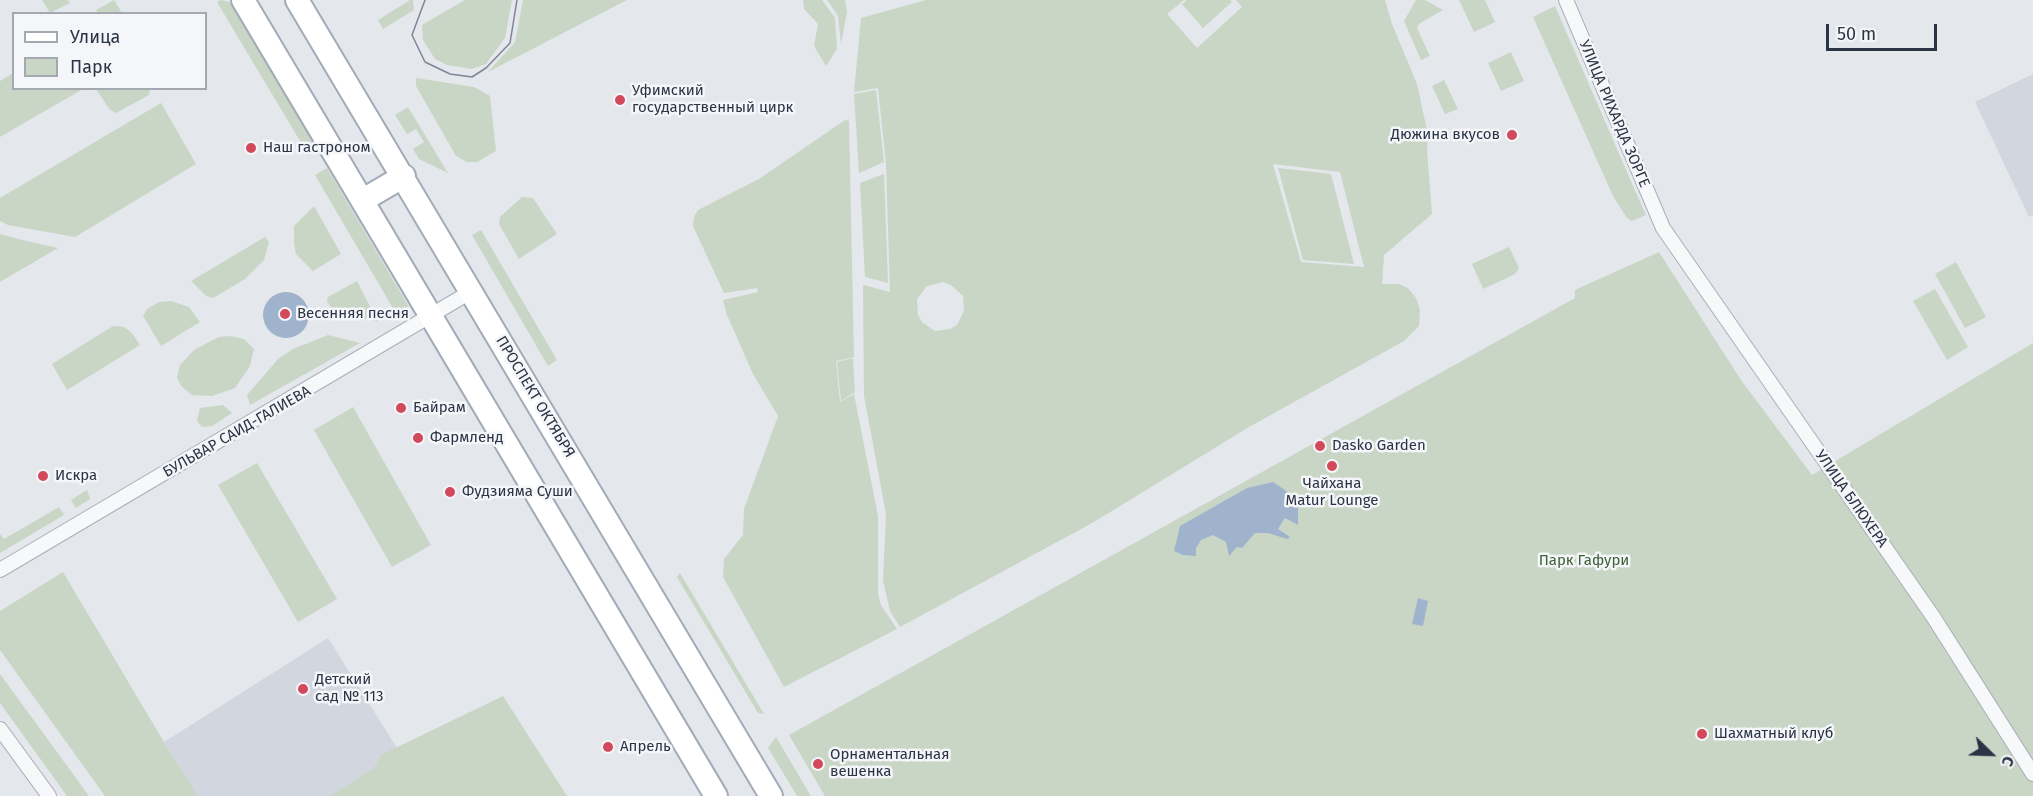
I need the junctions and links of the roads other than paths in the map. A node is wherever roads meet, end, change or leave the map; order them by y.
1 (243, 0) edge
2 (297, 0) edge
3 (1566, 0) edge
4 (404, 176) junction
5 (363, 200) junction
6 (1663, 228) joint
7 (472, 291) junction
8 (432, 317) junction
9 (0, 570) edge
10 (0, 729) edge
11 (2033, 774) edge
12 (49, 796) edge
13 (716, 796) edge
14 (771, 796) edge

1 - 5 main road
2 - 4 main road, ПРОСПЕКТ ОКТЯБРЯ
3 - 6 street, УЛИЦА РИХАРДА ЗОРГЕ
4 - 5 main road
4 - 7 main road, ПРОСПЕКТ ОКТЯБРЯ
5 - 8 main road
6 - 11 street, УЛИЦА БЛЮХЕРА
7 - 8 street, БУЛЬВАР САИД-ГАЛИЕВА
7 - 14 main road, ПРОСПЕКТ ОКТЯБРЯ
8 - 9 street, БУЛЬВАР САИД-ГАЛИЕВА
8 - 13 main road
10 - 12 street

